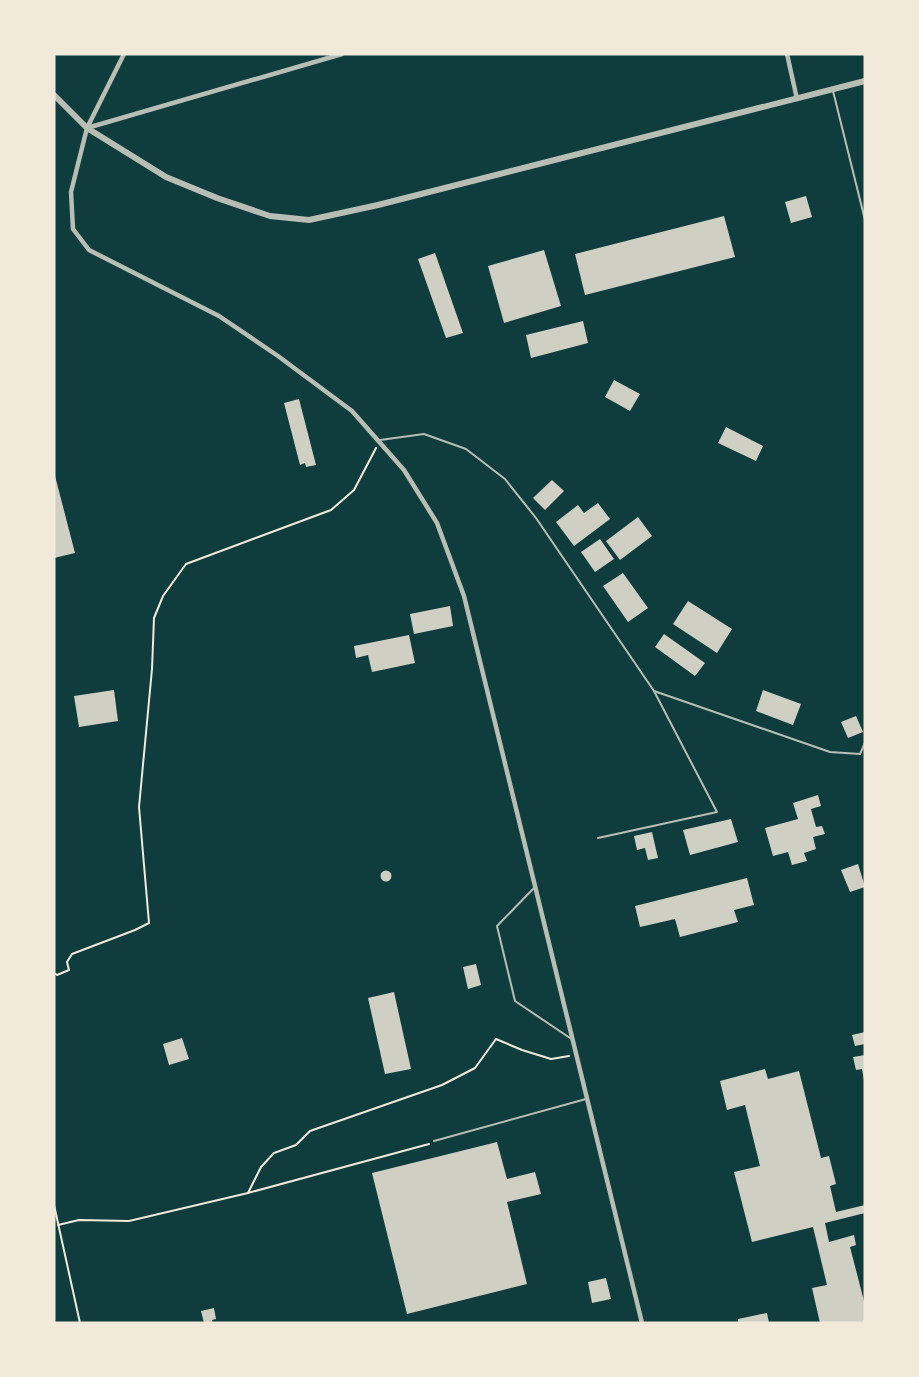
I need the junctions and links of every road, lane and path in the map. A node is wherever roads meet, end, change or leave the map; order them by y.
1 (124, 54) edge
2 (342, 54) edge
3 (787, 54) edge
4 (865, 81) edge
5 (833, 90) junction
6 (54, 95) edge
7 (797, 99) junction
8 (87, 128) junction
9 (865, 220) edge
10 (380, 441) junction
11 (654, 691) junction
12 (865, 743) edge
13 (860, 754) junction
14 (865, 755) edge
15 (598, 838) dead end
16 (536, 887) junction
17 (54, 973) edge
18 (573, 1040) junction
19 (576, 1054) junction
20 (586, 1100) junction
21 (434, 1141) joint
22 (248, 1193) junction
23 (54, 1205) edge
24 (58, 1225) junction
25 (80, 1323) edge
26 (642, 1323) edge

1 - 8 street
2 - 8 street
3 - 7 street
4 - 5 street
5 - 7 street
5 - 9 lane
6 - 8 street
7 - 8 street
8 - 10 street
10 - 11 lane
10 - 16 street
10 - 17 path
11 - 13 lane
11 - 15 lane
12 - 13 lane
13 - 14 lane
16 - 18 street
16 - 18 lane
18 - 19 street
19 - 20 street
19 - 22 path
20 - 21 lane
20 - 26 street
21 - 22 path
22 - 24 path
23 - 24 path
24 - 25 path

